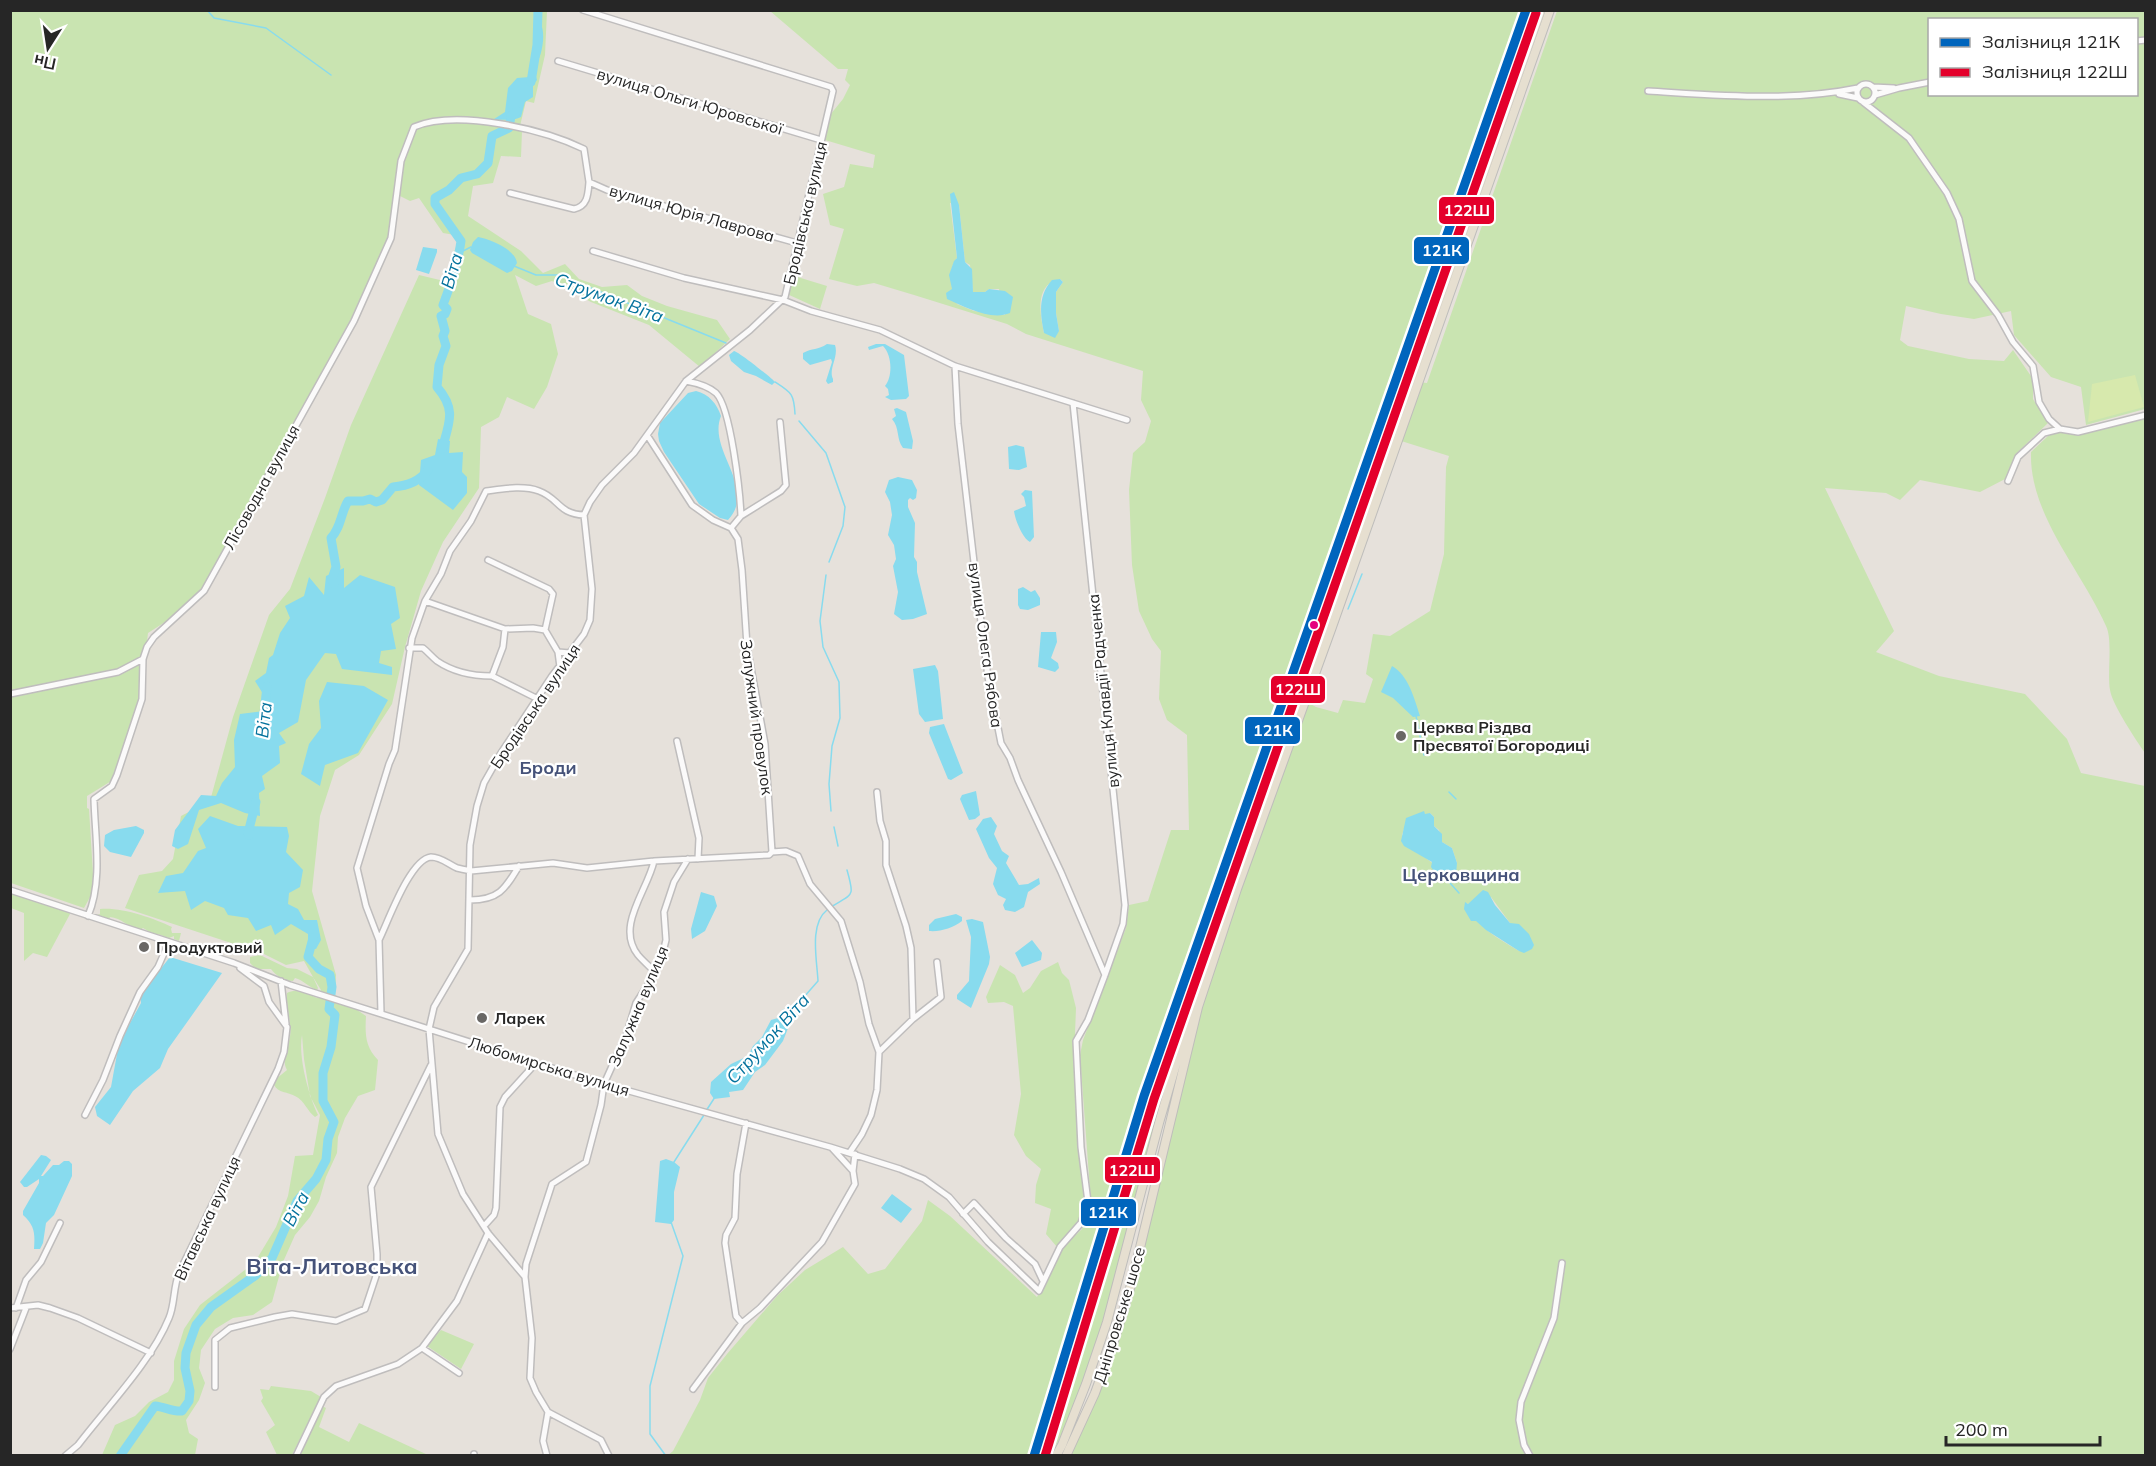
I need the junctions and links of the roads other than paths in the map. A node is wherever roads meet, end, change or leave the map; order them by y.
1 (583, 10) edge
2 (1541, 10) edge
3 (1550, 10) edge
4 (558, 61) dead end
5 (1928, 82) edge
6 (1873, 87) junction
7 (1858, 88) junction
8 (1899, 88) junction
9 (1648, 91) dead end
10 (1834, 93) junction
11 (1875, 97) junction
12 (1860, 100) junction
13 (1878, 114) junction
14 (503, 125) joint
15 (821, 140) junction
16 (589, 182) junction
17 (510, 193) dead end
18 (797, 243) junction
19 (593, 251) dead end
20 (783, 300) junction
21 (955, 366) junction
22 (686, 381) junction
23 (1072, 404) junction
24 (2145, 415) edge
25 (1127, 420) dead end
26 (780, 422) dead end
27 (2060, 429) junction
28 (647, 435) junction
29 (2008, 481) dead end
30 (584, 515) junction
31 (741, 516) junction
32 (731, 528) junction
33 (488, 560) dead end
34 (425, 601) junction
35 (506, 629) junction
36 (545, 630) junction
37 (410, 648) junction
38 (558, 652) junction
39 (570, 652) junction
40 (142, 659) junction
41 (560, 668) junction
42 (492, 676) junction
43 (10, 694) edge
44 (538, 699) junction
45 (677, 741) dead end
46 (877, 792) dead end
47 (772, 852) junction
48 (688, 859) junction
49 (698, 859) junction
50 (654, 861) junction
51 (519, 866) junction
52 (471, 871) junction
53 (10, 890) edge
54 (470, 900) junction
55 (88, 916) junction
56 (379, 939) junction
57 (169, 942) junction
58 (937, 962) dead end
59 (234, 963) junction
60 (655, 972) junction
61 (1105, 975) junction
62 (281, 981) junction
63 (381, 1014) junction
64 (913, 1019) junction
65 (287, 1027) junction
66 (429, 1029) junction
67 (879, 1052) junction
68 (431, 1064) junction
69 (536, 1064) junction
70 (604, 1084) junction
71 (85, 1115) dead end
72 (746, 1123) junction
73 (830, 1147) junction
74 (852, 1153) junction
75 (853, 1171) junction
76 (963, 1214) junction
77 (60, 1223) dead end
78 (484, 1226) junction
79 (488, 1233) junction
80 (1562, 1263) dead end
81 (525, 1276) junction
82 (1043, 1281) junction
83 (13, 1308) edge
84 (26, 1308) junction
85 (742, 1323) junction
86 (422, 1348) junction
87 (10, 1349) edge
88 (151, 1353) junction
89 (459, 1373) dead end
90 (215, 1387) dead end
91 (693, 1389) dead end
92 (548, 1412) junction
93 (65, 1455) edge
94 (296, 1455) edge
95 (547, 1455) edge
96 (609, 1455) edge
97 (1056, 1455) edge
98 (1066, 1455) edge
99 (1530, 1455) edge

1 - 15 street, Бродівська вулиця
2 - 97 main road, Дніпровське шосе
3 - 98 main road, Дніпровське шосе
4 - 15 street, вулиця Ольги Юровської
5 - 8 street
6 - 7 street
6 - 8 street
6 - 11 street
7 - 10 street
7 - 12 street
8 - 11 street
9 - 10 street
10 - 12 street
11 - 12 street
11 - 13 street
12 - 13 street
13 - 27 street
14 - 16 street, вулиця Юрія Лаврова
14 - 40 street, Лісоводна вулиця
15 - 18 street, Бродівська вулиця
16 - 17 street, вулиця Юрія Лаврова
16 - 18 street, вулиця Юрія Лаврова
18 - 20 street, Бродівська вулиця
19 - 20 street
20 - 21 street
20 - 22 street, Бродівська вулиця
21 - 23 street
21 - 61 street, вулиця Олега Рябова
22 - 28 street, Бродівська вулиця
22 - 31 street
23 - 25 street
23 - 61 street, вулиця Клавдії Радченка
24 - 27 street
26 - 31 street
27 - 29 street
28 - 30 street, Бродівська вулиця
28 - 32 street
30 - 34 street
30 - 39 street, Бродівська вулиця
31 - 32 street
32 - 47 street, Залужний провулок
33 - 36 street
34 - 35 street
34 - 37 street
35 - 36 street
35 - 42 street
36 - 38 street
37 - 42 street
37 - 56 street
38 - 39 street
38 - 41 street
39 - 41 street, Бродівська вулиця
40 - 43 street
40 - 55 street
41 - 44 street, Бродівська вулиця
42 - 44 street
44 - 52 street, Бродівська вулиця
45 - 49 street
46 - 64 street
47 - 49 street
47 - 67 street
48 - 49 street
48 - 50 street
48 - 60 street, Залужна вулиця
50 - 51 street
50 - 60 street
51 - 52 street
51 - 54 street
52 - 54 street, Бродівська вулиця
52 - 56 street
53 - 55 street
54 - 66 street, Бродівська вулиця
55 - 57 street
56 - 63 street
57 - 59 street
57 - 71 street
58 - 64 street
59 - 62 street
59 - 65 street
60 - 70 street, Залужна вулиця
61 - 82 street, вулиця Клавдії Радченка
62 - 63 street, Любомирська вулиця
62 - 65 street, Вітавська вулиця
63 - 66 street, Любомирська вулиця
64 - 67 street
65 - 88 street, Вітавська вулиця
66 - 68 street, Бродівська вулиця
66 - 69 street, Любомирська вулиця
67 - 74 street
68 - 78 street, Бродівська вулиця
68 - 90 street
69 - 70 street, Любомирська вулиця
69 - 78 street
70 - 72 street, Любомирська вулиця
70 - 81 street, Залужна вулиця
72 - 73 street, Любомирська вулиця
72 - 85 street
73 - 74 street, Любомирська вулиця
73 - 75 street
74 - 75 street
74 - 76 street, Любомирська вулиця
75 - 85 street
76 - 82 street, Любомирська вулиця
76 - 82 street
77 - 83 street
78 - 79 street, Бродівська вулиця
79 - 81 street, Бродівська вулиця
79 - 86 street
80 - 99 street
81 - 92 street
83 - 84 street
84 - 87 street
84 - 88 street
85 - 91 street
86 - 89 street
86 - 94 street
88 - 93 street, Вітавська вулиця
92 - 95 street
92 - 96 street

